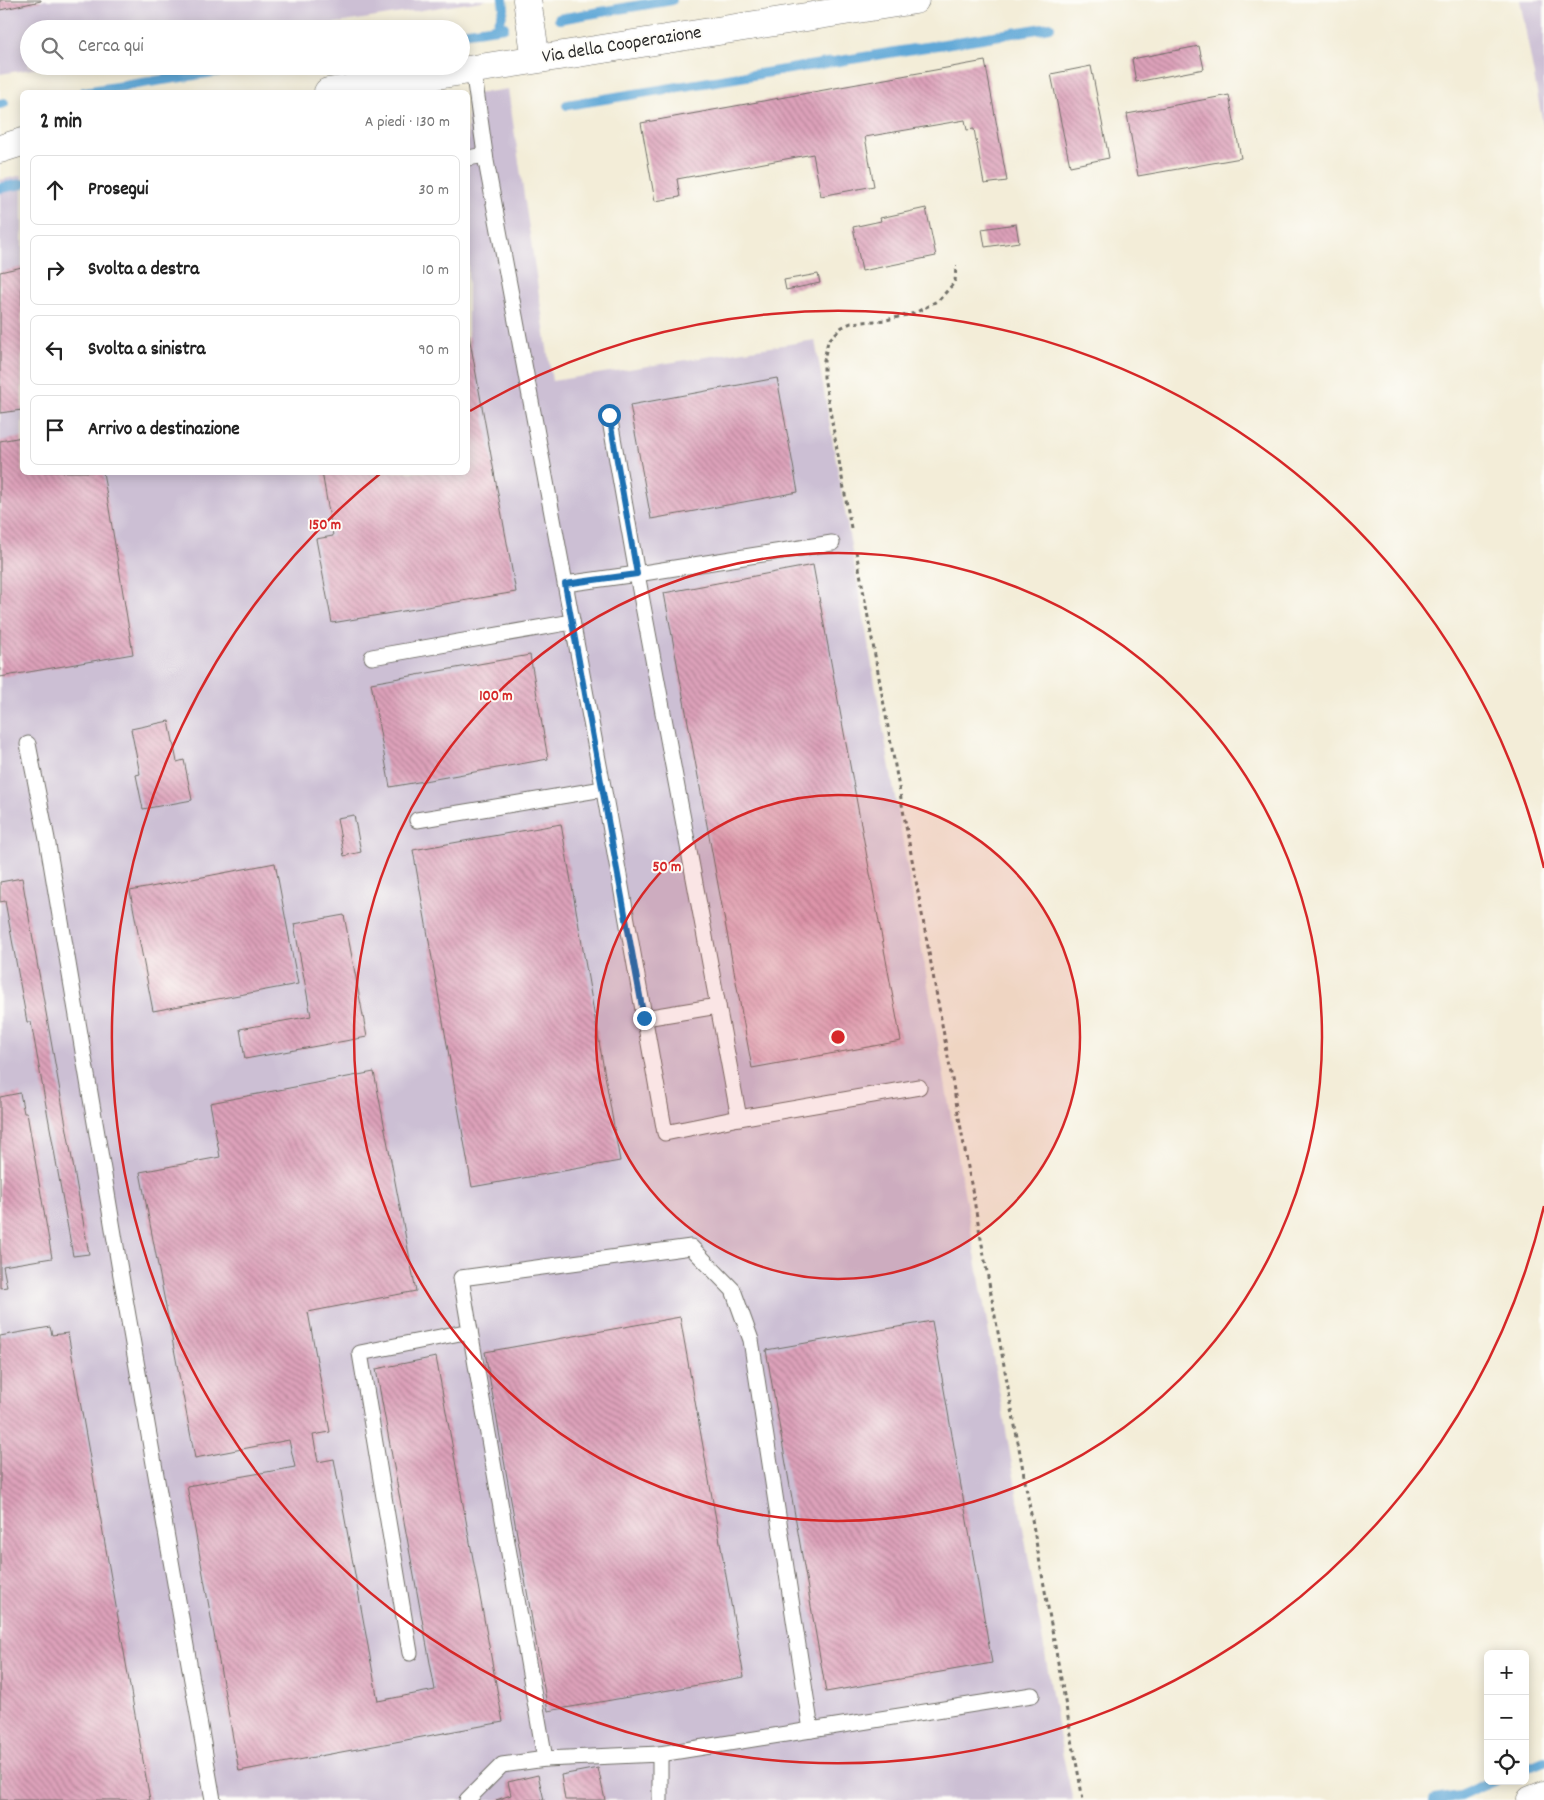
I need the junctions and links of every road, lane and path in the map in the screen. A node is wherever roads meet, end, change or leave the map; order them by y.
1 (527, 0) edge
2 (915, 0) edge
3 (536, 60) junction
4 (470, 69) edge
5 (473, 69) junction
6 (435, 75) edge
7 (341, 90) edge
8 (20, 136) edge
9 (0, 137) edge
10 (20, 143) edge
11 (0, 149) edge
12 (485, 155) junction
13 (470, 158) edge
14 (956, 265) dead end
15 (609, 415) dead end
16 (853, 534) dead end
17 (832, 543) dead end
18 (854, 544) dead end
19 (637, 574) junction
20 (565, 584) junction
21 (572, 622) junction
22 (372, 657) dead end
23 (28, 744) dead end
24 (603, 789) junction
25 (417, 820) dead end
26 (718, 1006) junction
27 (644, 1018) junction
28 (919, 1088) dead end
29 (739, 1118) junction
30 (470, 1331) junction
31 (410, 1653) dead end
32 (1032, 1695) dead end
33 (811, 1730) junction
34 (660, 1754) junction
35 (545, 1759) junction
36 (1544, 1795) edge
37 (212, 1800) edge
38 (467, 1800) edge
39 (660, 1800) edge
40 (1082, 1800) edge
41 (1531, 1800) edge

1 - 3 street
2 - 3 street, Via della Cooperazione
3 - 5 street, Via della Cooperazione
4 - 5 street, Via della Cooperazione
5 - 12 lane
6 - 7 street, Via della Cooperazione
8 - 9 street
10 - 11 street
12 - 13 lane
12 - 20 lane
14 - 16 path
15 - 19 lane
17 - 19 lane
18 - 40 path
19 - 20 lane
19 - 26 lane
20 - 21 lane
21 - 22 lane
21 - 24 lane
23 - 37 lane
24 - 25 lane
24 - 27 lane
26 - 27 lane
26 - 29 lane
27 - 29 lane
28 - 29 lane
30 - 31 lane
30 - 33 lane
30 - 35 lane
32 - 33 lane
33 - 34 lane
34 - 35 lane
34 - 39 lane
35 - 38 lane
36 - 41 street

